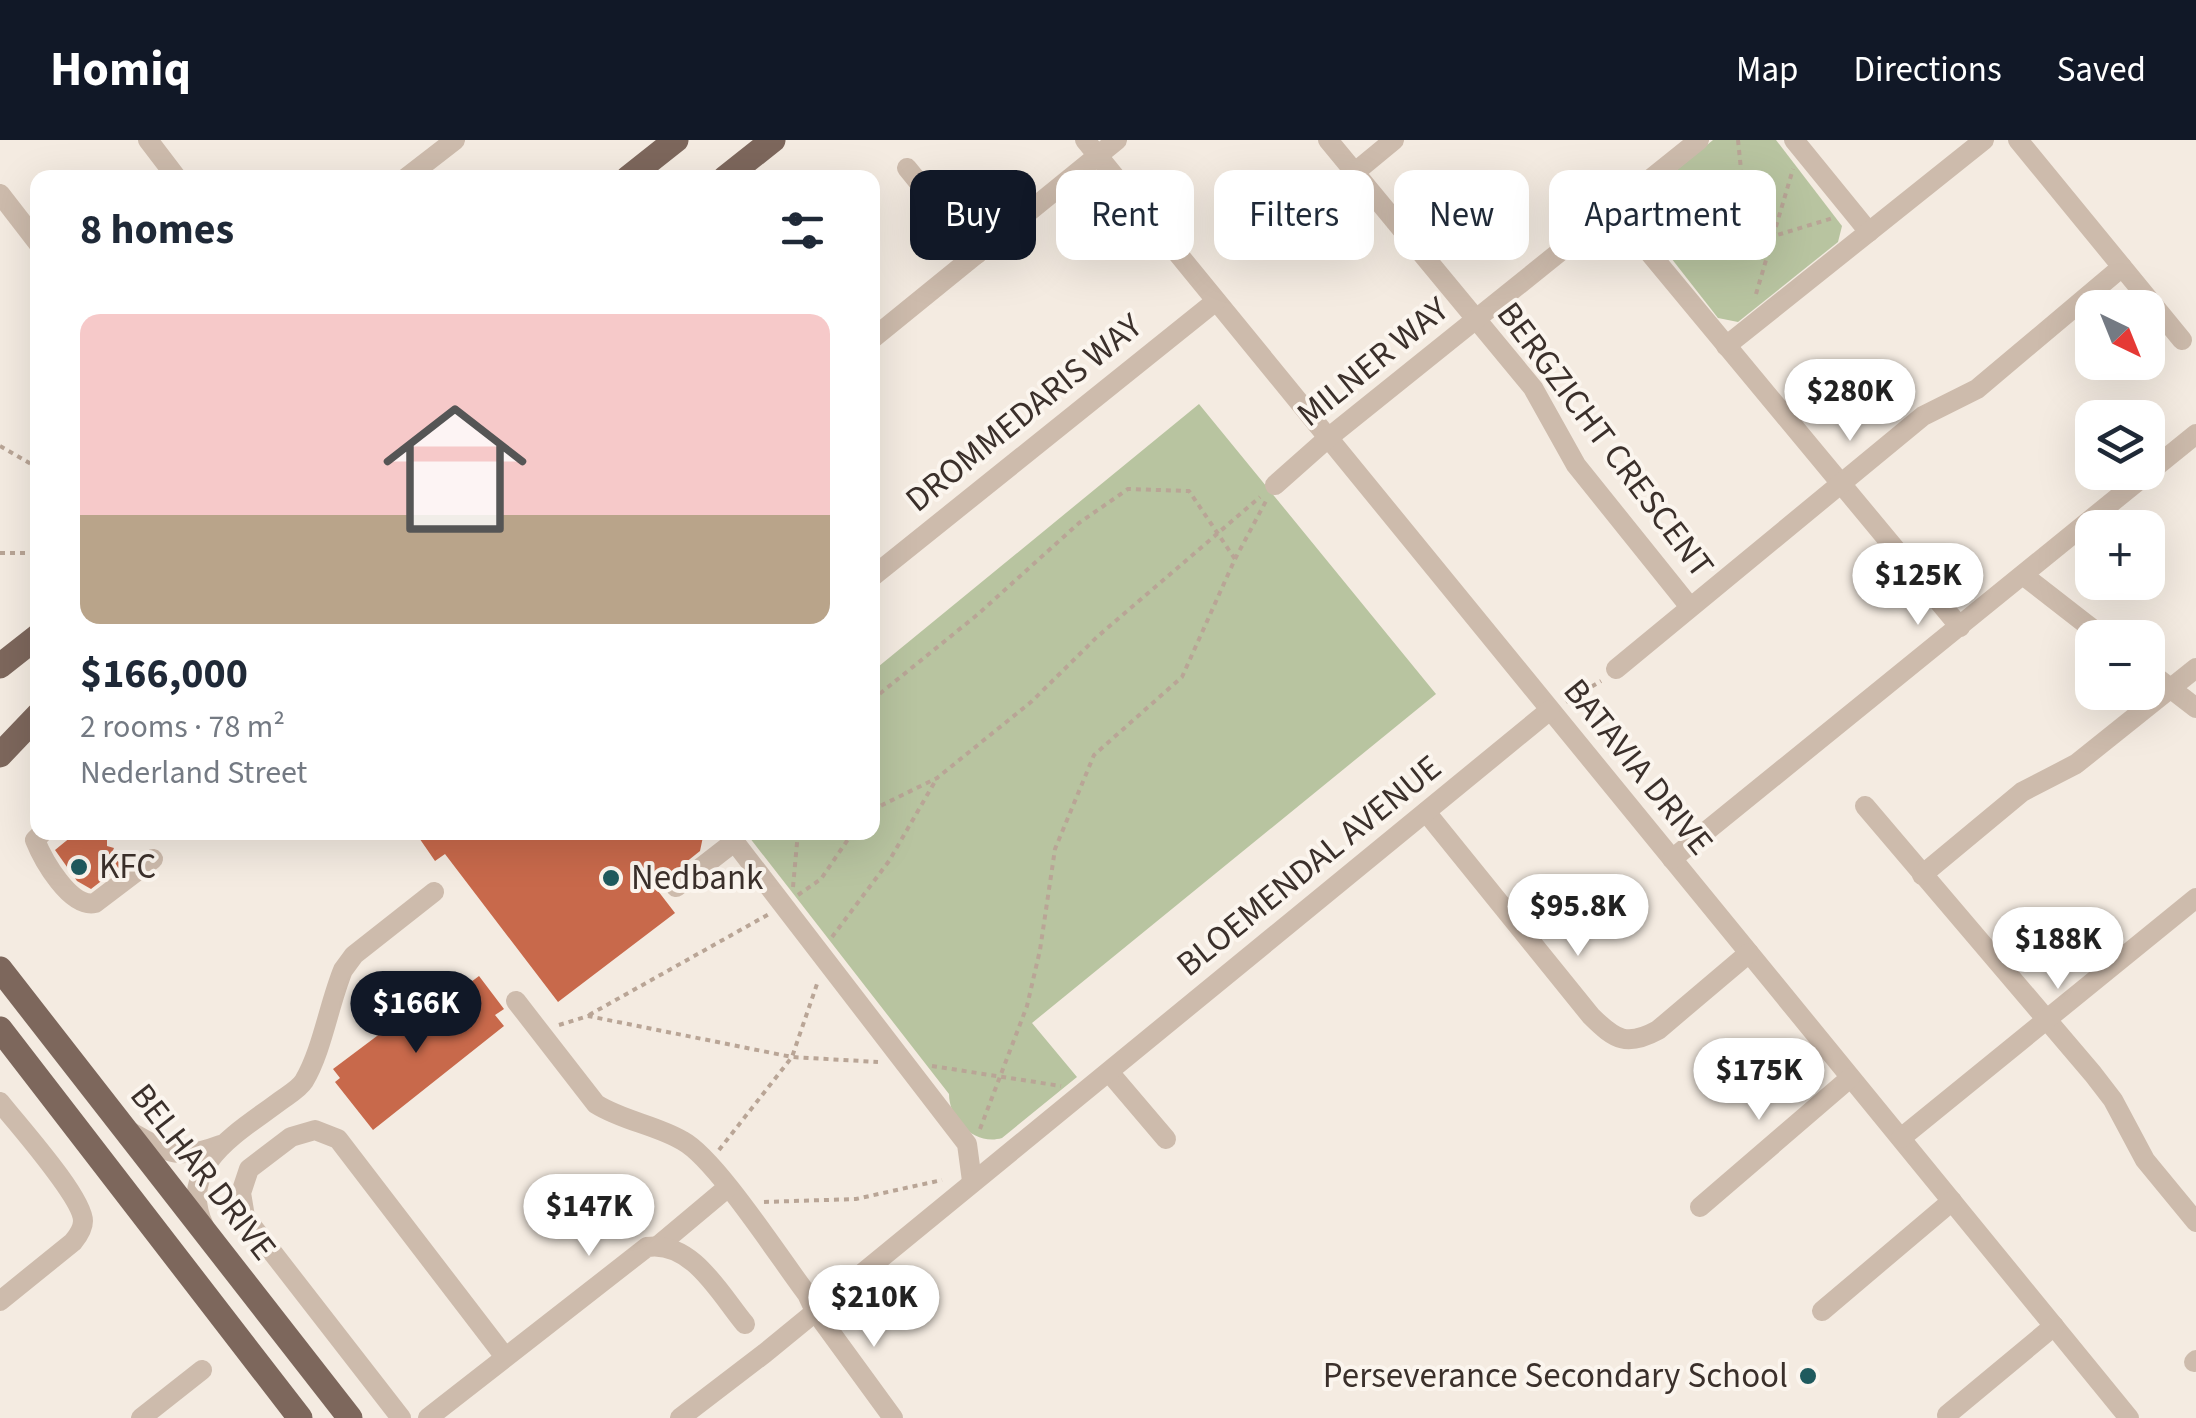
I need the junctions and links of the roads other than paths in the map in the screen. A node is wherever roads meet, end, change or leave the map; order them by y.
1 (148, 140) edge
2 (455, 140) edge
3 (676, 140) edge
4 (773, 140) edge
5 (1117, 140) edge
6 (1328, 140) edge
7 (1394, 140) edge
8 (1700, 140) edge
9 (1984, 140) edge
10 (2018, 140) edge
11 (1091, 148) edge
12 (1801, 148) edge
13 (907, 168) dead end
14 (171, 170) edge
15 (416, 170) edge
16 (638, 170) edge
17 (735, 170) edge
18 (1352, 170) edge
19 (1358, 170) edge
20 (1663, 170) edge
21 (910, 172) edge
22 (0, 194) edge
23 (1374, 197) edge
24 (1036, 199) edge
25 (1868, 232) junction
26 (30, 233) edge
27 (970, 260) edge
28 (1552, 260) edge
29 (1655, 260) edge
30 (2122, 268) junction
31 (1216, 300) junction
32 (1476, 321) junction
33 (880, 333) edge
34 (2182, 340) dead end
35 (1726, 346) junction
36 (2196, 434) edge
37 (1328, 438) junction
38 (1842, 484) junction
39 (1275, 485) road end
40 (880, 570) edge
41 (2023, 576) junction
42 (1690, 607) junction
43 (2080, 620) edge
44 (1960, 626) junction
45 (30, 642) edge
46 (0, 666) edge
47 (2196, 668) edge
48 (1616, 669) road end
49 (2165, 685) edge
50 (2170, 689) junction
51 (2196, 708) edge
52 (1550, 710) junction
53 (30, 720) edge
54 (30, 723) edge
55 (0, 743) edge
56 (0, 755) edge
57 (1864, 806) dead end
58 (1426, 812) junction
59 (35, 840) edge
60 (728, 840) edge
61 (733, 840) edge
62 (153, 859) dead end
63 (1672, 859) junction
64 (1922, 874) junction
65 (676, 888) dead end
66 (434, 892) dead end
67 (2192, 909) edge
68 (1750, 953) junction
69 (0, 969) edge
70 (516, 1001) dead end
71 (2047, 1018) junction
72 (0, 1029) edge
73 (1109, 1072) junction
74 (1850, 1078) junction
75 (0, 1102) edge
76 (126, 1128) junction
77 (1901, 1138) junction
78 (1166, 1139) dead end
79 (225, 1144) junction
80 (1003, 1156) junction
81 (970, 1162) junction
82 (727, 1188) junction
83 (1952, 1201) junction
84 (1700, 1206) dead end
85 (2196, 1222) edge
86 (211, 1241) junction
87 (659, 1245) junction
88 (0, 1301) edge
89 (815, 1311) junction
90 (1822, 1311) dead end
91 (744, 1324) dead end
92 (2054, 1326) junction
93 (505, 1357) junction
94 (202, 1370) dead end
95 (1947, 1415) dead end
96 (346, 1417) edge
97 (141, 1418) edge
98 (300, 1418) edge
99 (402, 1418) edge
100 (428, 1418) edge
101 (680, 1418) edge
102 (893, 1418) edge
103 (2129, 1418) edge

1 - 14 street
2 - 15 street
3 - 16 main road
4 - 17 main road
5 - 11 street
6 - 18 street, BERGZICHT CRESCENT
7 - 19 street
8 - 20 street, MILNER WAY
9 - 25 street
10 - 30 street
11 - 24 street
11 - 31 street, BATAVIA DRIVE
12 - 25 street
13 - 21 street
22 - 26 street
23 - 32 street, BERGZICHT CRESCENT
25 - 35 street
27 - 33 street
28 - 32 street, MILNER WAY
29 - 35 street
30 - 34 street
30 - 38 street
31 - 37 street, BATAVIA DRIVE
31 - 40 street, DROMMEDARIS WAY
32 - 37 street, MILNER WAY
32 - 42 street, BERGZICHT CRESCENT
35 - 38 street
36 - 41 street
37 - 39 street, MILNER WAY
37 - 52 street, BATAVIA DRIVE
38 - 42 street
38 - 44 street
41 - 43 street
41 - 44 street
42 - 48 street
44 - 63 street
45 - 46 main road
47 - 50 street
49 - 50 street
50 - 51 street
50 - 64 street
52 - 58 street, BLOEMENDAL AVENUE
52 - 63 street, BATAVIA DRIVE
53 - 55 main road
54 - 56 main road
57 - 64 street
58 - 68 street
58 - 73 street, BLOEMENDAL AVENUE
59 - 62 street
60 - 65 street
61 - 81 street
63 - 68 street, BATAVIA DRIVE
64 - 71 street
66 - 79 street
67 - 71 street
68 - 74 street, BATAVIA DRIVE
69 - 76 main road, BELHAR DRIVE
70 - 82 street
71 - 77 street
71 - 85 street
72 - 98 main road, BELHAR DRIVE
73 - 78 street
73 - 80 street, BLOEMENDAL AVENUE
74 - 77 street, BATAVIA DRIVE
74 - 84 street
75 - 88 street
76 - 79 street
76 - 86 main road, BELHAR DRIVE
77 - 83 street, BATAVIA DRIVE
79 - 86 street
80 - 81 street, BLOEMENDAL AVENUE
80 - 81 street
81 - 89 street, BLOEMENDAL AVENUE
82 - 87 street
82 - 89 street
83 - 90 street
83 - 92 street, BATAVIA DRIVE
86 - 96 main road, BELHAR DRIVE
87 - 91 street
87 - 93 street
89 - 101 street, BLOEMENDAL AVENUE
89 - 102 street
92 - 95 street
92 - 103 street, BATAVIA DRIVE
93 - 99 street
93 - 100 street
94 - 97 street

